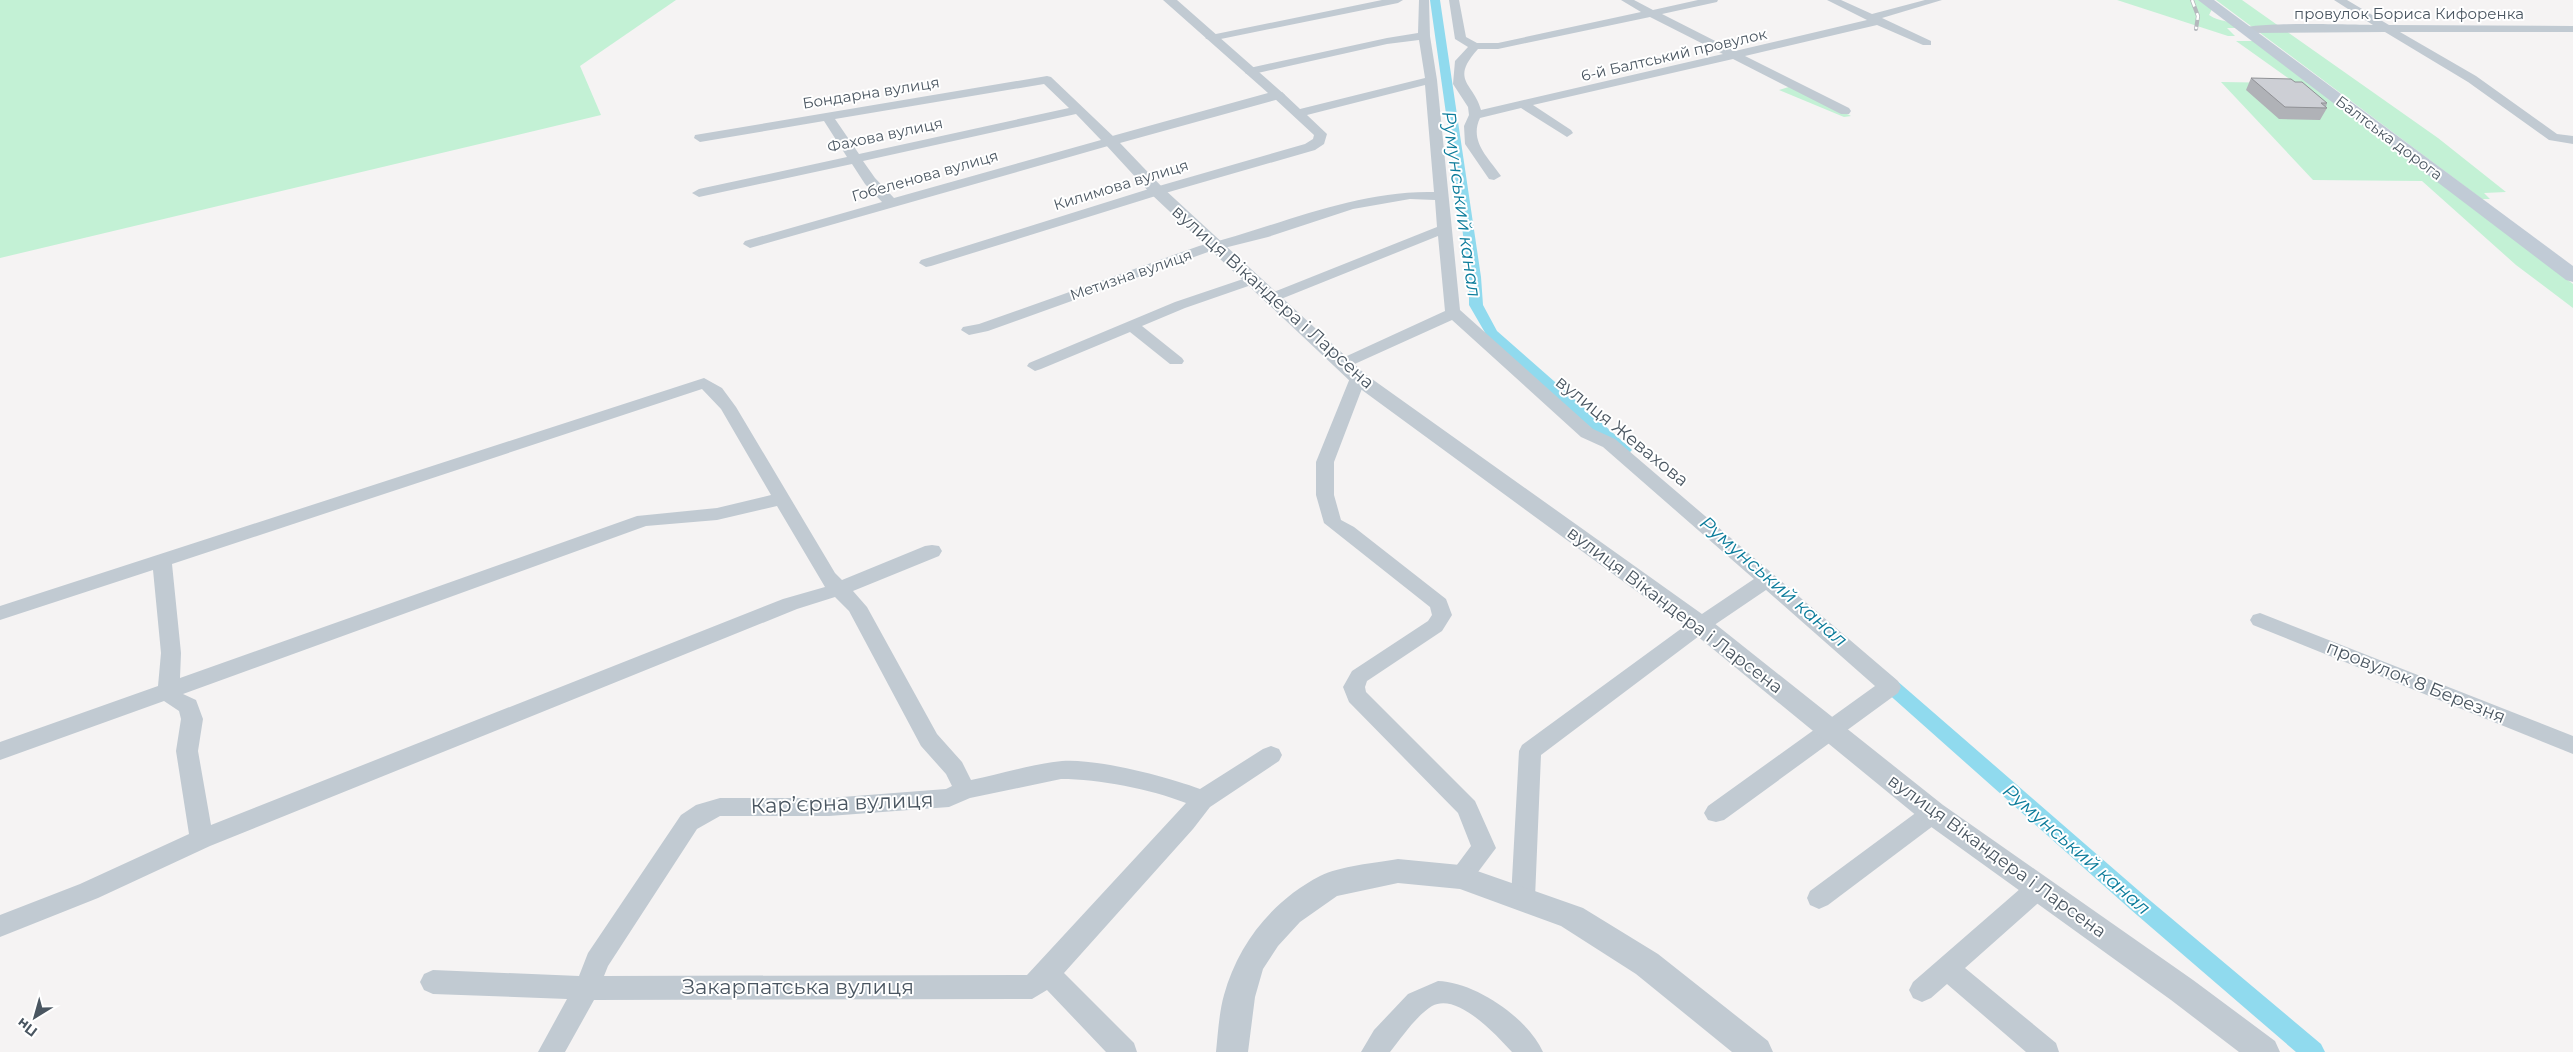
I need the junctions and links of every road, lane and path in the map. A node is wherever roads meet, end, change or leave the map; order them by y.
1 (1398, 0) edge
2 (1424, 0) edge
3 (1626, 0) edge
4 (1713, 0) edge
5 (1832, 0) edge
6 (1937, 0) edge
7 (2205, 0) edge
8 (2339, 0) edge
9 (1174, 1) edge
10 (1458, 1) edge
11 (1652, 13) junction
12 (1875, 19) junction
13 (2385, 29) junction
14 (2573, 29) edge
15 (2244, 30) junction
16 (1424, 36) junction
17 (1211, 38) junction
18 (1927, 43) dead end
19 (1475, 46) junction
20 (1735, 55) junction
21 (1249, 71) junction
22 (1047, 80) joint
23 (1431, 80) junction
24 (1278, 96) junction
25 (1525, 105) junction
26 (1079, 110) junction
27 (1845, 111) dead end
28 (1298, 113) junction
29 (1475, 115) junction
30 (827, 116) junction
31 (1567, 133) dead end
32 (700, 138) dead end
33 (2573, 140) edge
34 (1110, 141) junction
35 (854, 158) junction
36 (1494, 176) dead end
37 (1157, 190) junction
38 (699, 193) dead end
39 (1440, 196) junction
40 (890, 202) junction
41 (1444, 229) junction
42 (750, 244) dead end
43 (1217, 247) junction
44 (926, 263) dead end
45 (2573, 276) edge
46 (1252, 280) junction
47 (1271, 298) junction
48 (1454, 313) junction
49 (1131, 325) junction
50 (968, 330) dead end
51 (1176, 361) dead end
52 (1342, 364) junction
53 (1035, 366) dead end
54 (1358, 378) junction
55 (780, 499) junction
56 (932, 551) dead end
57 (162, 562) junction
58 (1768, 579) junction
59 (840, 590) junction
60 (0, 613) edge
61 (2260, 620) dead end
62 (1700, 626) junction
63 (168, 690) junction
64 (1832, 730) junction
65 (2573, 744) edge
66 (0, 751) edge
67 (1271, 755) dead end
68 (965, 790) junction
69 (1202, 800) junction
70 (1716, 813) dead end
71 (1933, 814) junction
72 (202, 839) junction
73 (1460, 877) junction
74 (2036, 889) junction
75 (1523, 898) junction
76 (1819, 898) dead end
77 (0, 926) edge
78 (1946, 968) junction
79 (1048, 973) junction
80 (433, 982) dead end
81 (587, 988) junction
82 (1922, 990) dead end
83 (551, 1052) edge
84 (1124, 1052) edge
85 (1232, 1052) edge
86 (1374, 1052) edge
87 (1530, 1052) edge
88 (1757, 1052) edge
89 (2046, 1052) edge
90 (2264, 1052) edge

1 - 17 street
2 - 16 street
3 - 11 street
4 - 11 street
5 - 12 street
6 - 12 street, 6-й Балтський провулок
7 - 15 main road, Балтська дорога
8 - 13 street
9 - 17 street
10 - 19 street
11 - 19 street
11 - 20 street
12 - 18 street
12 - 20 street, 6-й Балтський провулок
13 - 14 street, провулок Бориса Кифоренка
13 - 15 street, провулок Бориса Кифоренка
13 - 33 street
15 - 45 main road, Балтська дорога
16 - 21 street
16 - 23 street
17 - 21 street
19 - 29 street
20 - 25 street, 6-й Балтський провулок
20 - 27 street
21 - 24 street
22 - 26 street, вулиця Вікандера і Ларсена
22 - 30 street, Бондарна вулиця
23 - 28 street
23 - 39 street
24 - 28 street
24 - 34 street
25 - 29 street, 6-й Балтський провулок
25 - 31 street
26 - 34 street, вулиця Вікандера і Ларсена
26 - 35 street, Фахова вулиця
28 - 37 street, Килимова вулиця
29 - 36 street
30 - 32 street, Бондарна вулиця
30 - 35 street
34 - 37 street, вулиця Вікандера і Ларсена
34 - 40 street, Гобеленова вулиця
35 - 38 street, Фахова вулиця
35 - 40 street
37 - 43 street, вулиця Вікандера і Ларсена
37 - 44 street, Килимова вулиця
39 - 41 street
39 - 43 street, Метизна вулиця
40 - 42 street, Гобеленова вулиця
41 - 47 street
41 - 48 street
43 - 46 street, вулиця Вікандера і Ларсена
43 - 50 street, Метизна вулиця
46 - 47 street, вулиця Вікандера і Ларсена
46 - 49 street
47 - 52 street, вулиця Вікандера і Ларсена
48 - 52 street
48 - 58 street, вулиця Жевахова
49 - 51 street
49 - 53 street
52 - 54 street, вулиця Вікандера і Ларсена
54 - 62 street, вулиця Вікандера і Ларсена
54 - 73 street
55 - 57 street
55 - 59 street
55 - 63 street
56 - 59 street
57 - 60 street
57 - 63 street
58 - 62 street
58 - 64 street, вулиця Жевахова
59 - 68 street
59 - 72 street
61 - 65 street, провулок 8 Березня
62 - 64 street, вулиця Вікандера і Ларсена
62 - 75 street
63 - 66 street
63 - 72 street
64 - 70 street
64 - 71 street, вулиця Вікандера і Ларсена
67 - 69 street, Закарпатська вулиця
68 - 69 street, Карʼєрна вулиця
68 - 81 street, Карʼєрна вулиця
69 - 79 street, Закарпатська вулиця
71 - 74 street, вулиця Вікандера і Ларсена
71 - 76 street
72 - 77 street
73 - 75 street
73 - 85 street
74 - 78 street
74 - 90 street, вулиця Вікандера і Ларсена
75 - 88 street
78 - 82 street
78 - 89 street
79 - 81 street, Закарпатська вулиця
79 - 84 street
80 - 81 street, Закарпатська вулиця
81 - 83 street
86 - 87 street

